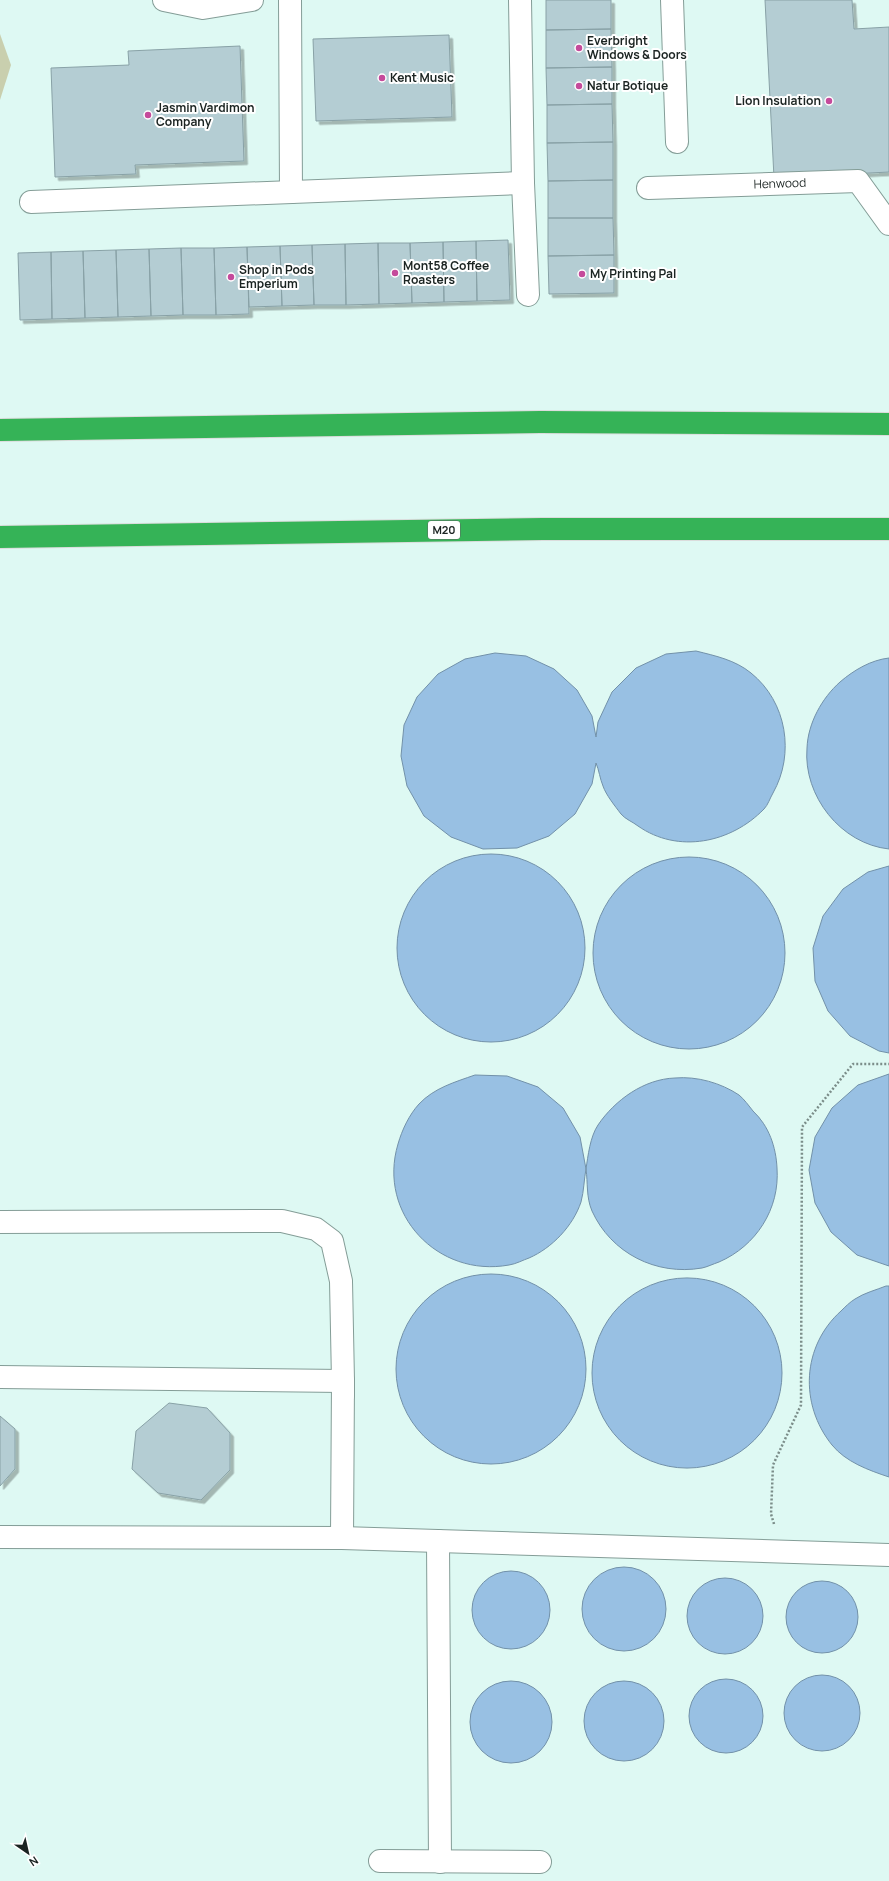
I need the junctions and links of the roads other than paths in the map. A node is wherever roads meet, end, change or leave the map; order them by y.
1 (164, 0) edge
2 (252, 0) edge
3 (290, 0) edge
4 (520, 0) edge
5 (672, 0) edge
6 (677, 142) dead end
7 (523, 183) junction
8 (648, 188) dead end
9 (291, 192) junction
10 (31, 202) dead end
11 (889, 224) edge
12 (528, 296) dead end
13 (889, 424) edge
14 (0, 430) edge
15 (889, 529) edge
16 (0, 538) edge
17 (0, 1222) edge
18 (0, 1377) edge
19 (343, 1381) junction
20 (0, 1537) edge
21 (342, 1538) junction
22 (438, 1541) junction
23 (889, 1555) edge
24 (380, 1861) dead end
25 (440, 1862) junction
26 (540, 1862) dead end

1 - 2 street
3 - 9 street
4 - 7 street
5 - 6 street
7 - 9 street
7 - 12 street
8 - 11 street, Henwood
9 - 10 street
13 - 14 highway
15 - 16 highway, M20
17 - 19 street
18 - 19 street
19 - 21 street
20 - 21 street
21 - 22 street
22 - 23 street
22 - 25 street
24 - 25 street
25 - 26 street

